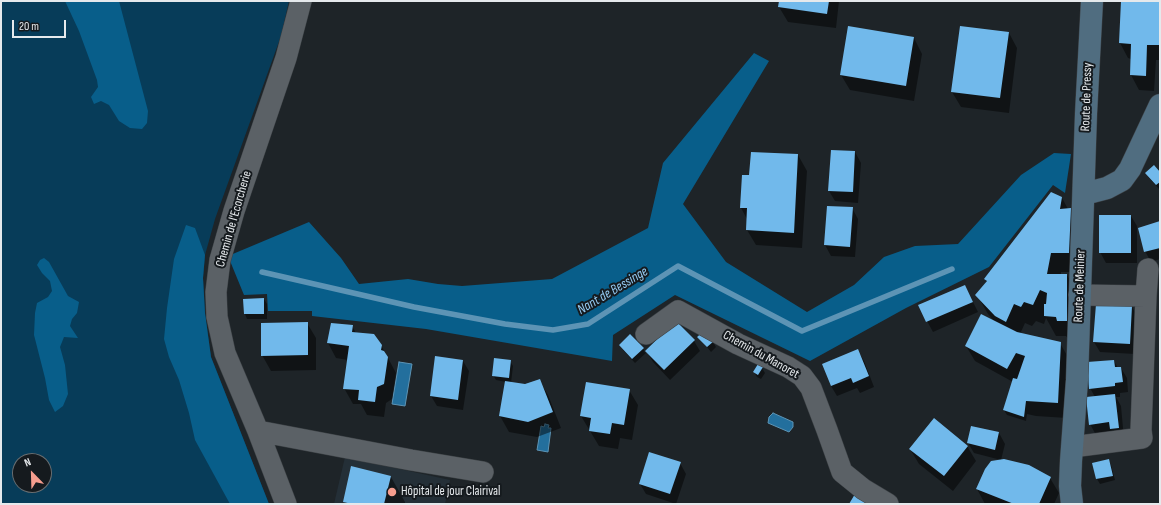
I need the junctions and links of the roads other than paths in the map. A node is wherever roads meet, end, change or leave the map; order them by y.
1 (301, 1) edge
2 (1092, 1) edge
3 (1160, 105) edge
4 (1084, 194) junction
5 (1148, 269) dead end
6 (1080, 295) junction
7 (1146, 296) junction
8 (646, 334) dead end
9 (258, 431) junction
10 (1072, 447) junction
11 (482, 472) dead end
12 (286, 504) edge
13 (888, 504) edge
14 (1072, 504) edge

1 - 9 street, Chemin de l'Ecorcherie
2 - 4 street, Route de Pressy
3 - 4 street
4 - 6 street, Route de Meinier
5 - 7 street
6 - 7 street
6 - 10 street, Route de Meinier
7 - 10 street
8 - 13 street, Chemin du Manoret
9 - 11 street
9 - 12 street, Chemin de l'Ecorcherie
10 - 14 street, Route de Meinier

